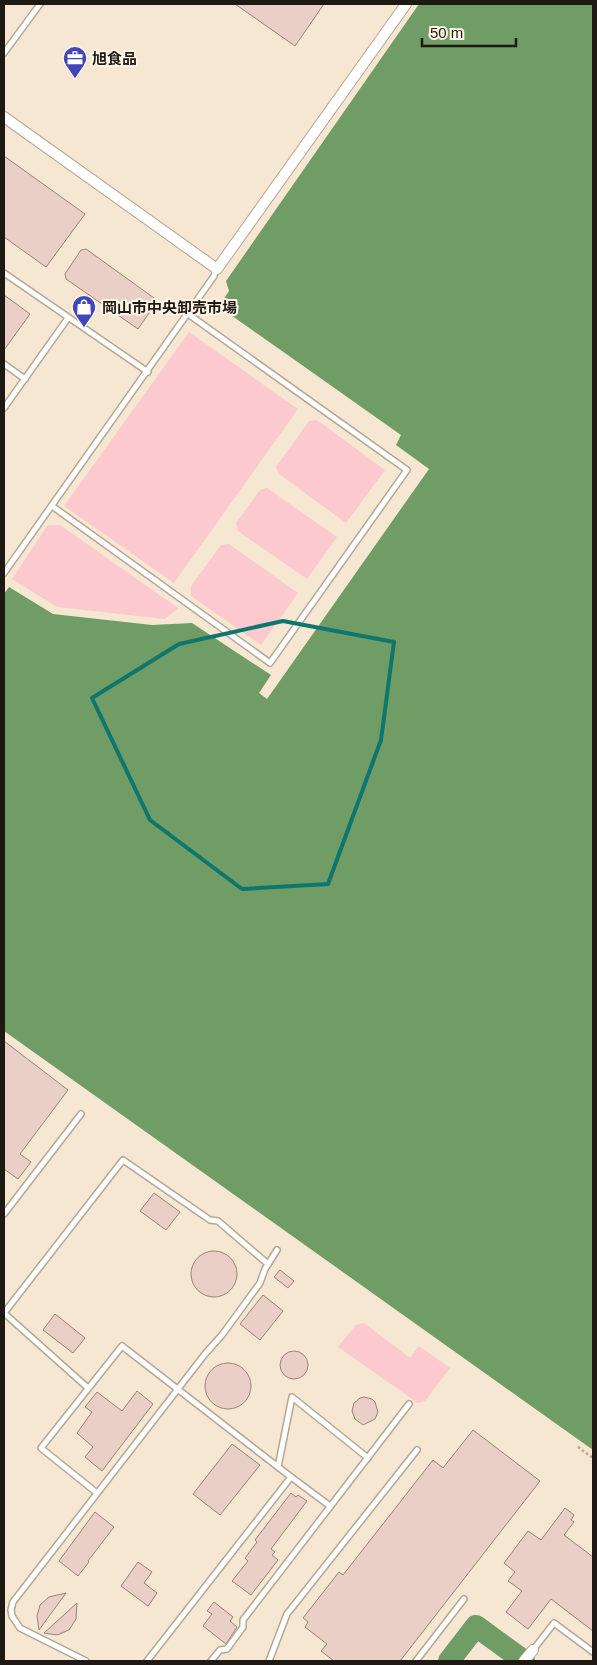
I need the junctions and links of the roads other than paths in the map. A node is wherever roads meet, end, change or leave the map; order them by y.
1 (40, 4) edge
2 (406, 4) edge
3 (4, 53) edge
4 (4, 117) edge
5 (217, 269) junction
6 (4, 273) edge
7 (188, 314) junction
8 (68, 318) junction
9 (4, 364) edge
10 (148, 372) junction
11 (25, 379) junction
12 (4, 408) edge
13 (52, 506) junction
14 (4, 573) edge
15 (81, 1114) dead end
16 (4, 1214) edge
17 (277, 1250) dead end
18 (268, 1264) junction
19 (88, 1388) junction
20 (177, 1389) junction
21 (409, 1404) dead end
22 (417, 1450) dead end
23 (368, 1458) junction
24 (278, 1467) junction
25 (291, 1477) junction
26 (97, 1493) junction
27 (330, 1506) junction
28 (464, 1599) dead end
29 (533, 1650) joint
30 (593, 1652) edge
31 (86, 1661) edge
32 (147, 1661) edge
33 (211, 1661) edge
34 (270, 1661) edge
35 (416, 1661) edge
36 (524, 1661) edge

1 - 3 lane
2 - 5 street
4 - 5 street
5 - 7 lane
6 - 8 lane
7 - 10 lane
7 - 13 lane
8 - 10 lane
8 - 11 lane
9 - 11 lane
10 - 13 lane
11 - 12 lane
13 - 14 lane
15 - 16 lane
17 - 18 lane
18 - 19 lane
18 - 20 lane
19 - 20 lane
19 - 26 lane
20 - 24 lane
20 - 26 lane
21 - 23 lane
22 - 34 lane
23 - 24 lane
23 - 27 lane
24 - 25 lane
25 - 27 lane
25 - 32 lane
26 - 31 lane
27 - 33 lane
28 - 35 lane
29 - 30 lane
29 - 36 street

